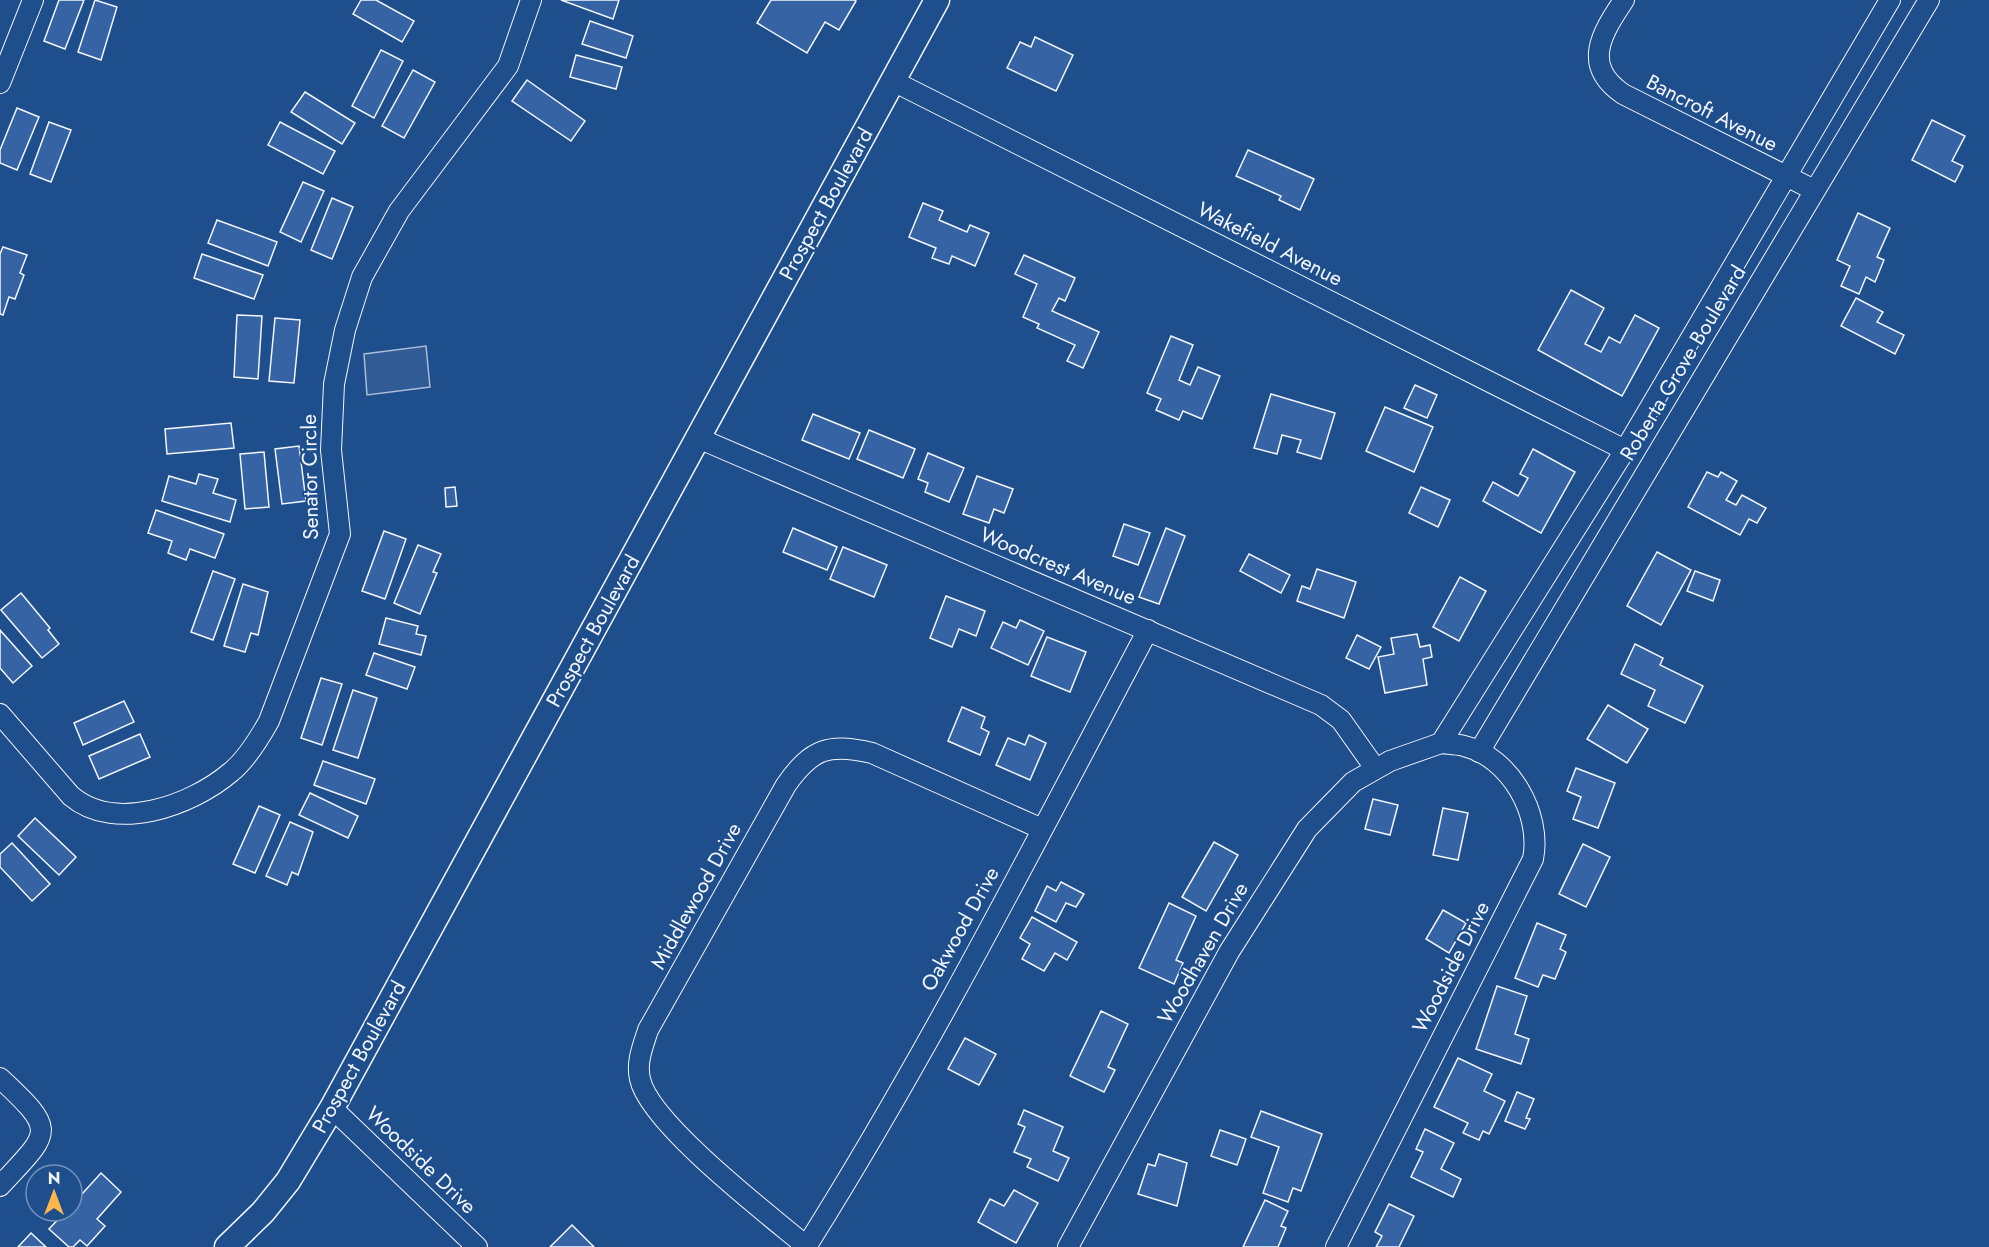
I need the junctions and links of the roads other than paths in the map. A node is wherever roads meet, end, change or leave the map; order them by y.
1 (33, 0) edge
2 (531, 0) edge
3 (938, 0) edge
4 (1624, 0) edge
5 (1890, 0) edge
6 (1929, 0) edge
7 (893, 81) junction
8 (0, 83) edge
9 (1785, 177) junction
10 (1814, 190) junction
11 (698, 438) junction
12 (1625, 450) junction
13 (1148, 630) junction
14 (0, 714) edge
15 (1441, 743) junction
16 (1479, 752) junction
17 (1375, 768) junction
18 (1042, 829) junction
19 (0, 1078) edge
20 (332, 1108) junction
21 (0, 1186) edge
22 (227, 1247) edge
23 (477, 1247) edge
24 (806, 1247) edge
25 (1068, 1247) edge
26 (1335, 1247) edge

1 - 8 street
2 - 14 street, Senator Circle
3 - 7 main road, Prospect Boulevard
4 - 9 street, Bancroft Avenue
5 - 9 street, Roberta Grove Boulevard
6 - 10 street, Roberta Grove Boulevard
7 - 11 main road, Prospect Boulevard
7 - 12 street, Wakefield Avenue
9 - 10 street, Bancroft Avenue
9 - 12 street, Roberta Grove Boulevard
10 - 16 street, Roberta Grove Boulevard
11 - 13 street, Woodcrest Avenue
11 - 20 main road, Prospect Boulevard
12 - 15 street, Roberta Grove Boulevard
13 - 17 street, Woodcrest Avenue
13 - 18 street, Oakwood Drive
15 - 16 street, Woodside Drive
15 - 17 street, Woodhaven Drive
16 - 26 street, Woodside Drive
17 - 25 street, Woodhaven Drive
18 - 24 street, Oakwood Drive
18 - 24 street, Middlewood Drive
19 - 21 street
20 - 22 main road, Prospect Boulevard
20 - 23 street, Woodside Drive

